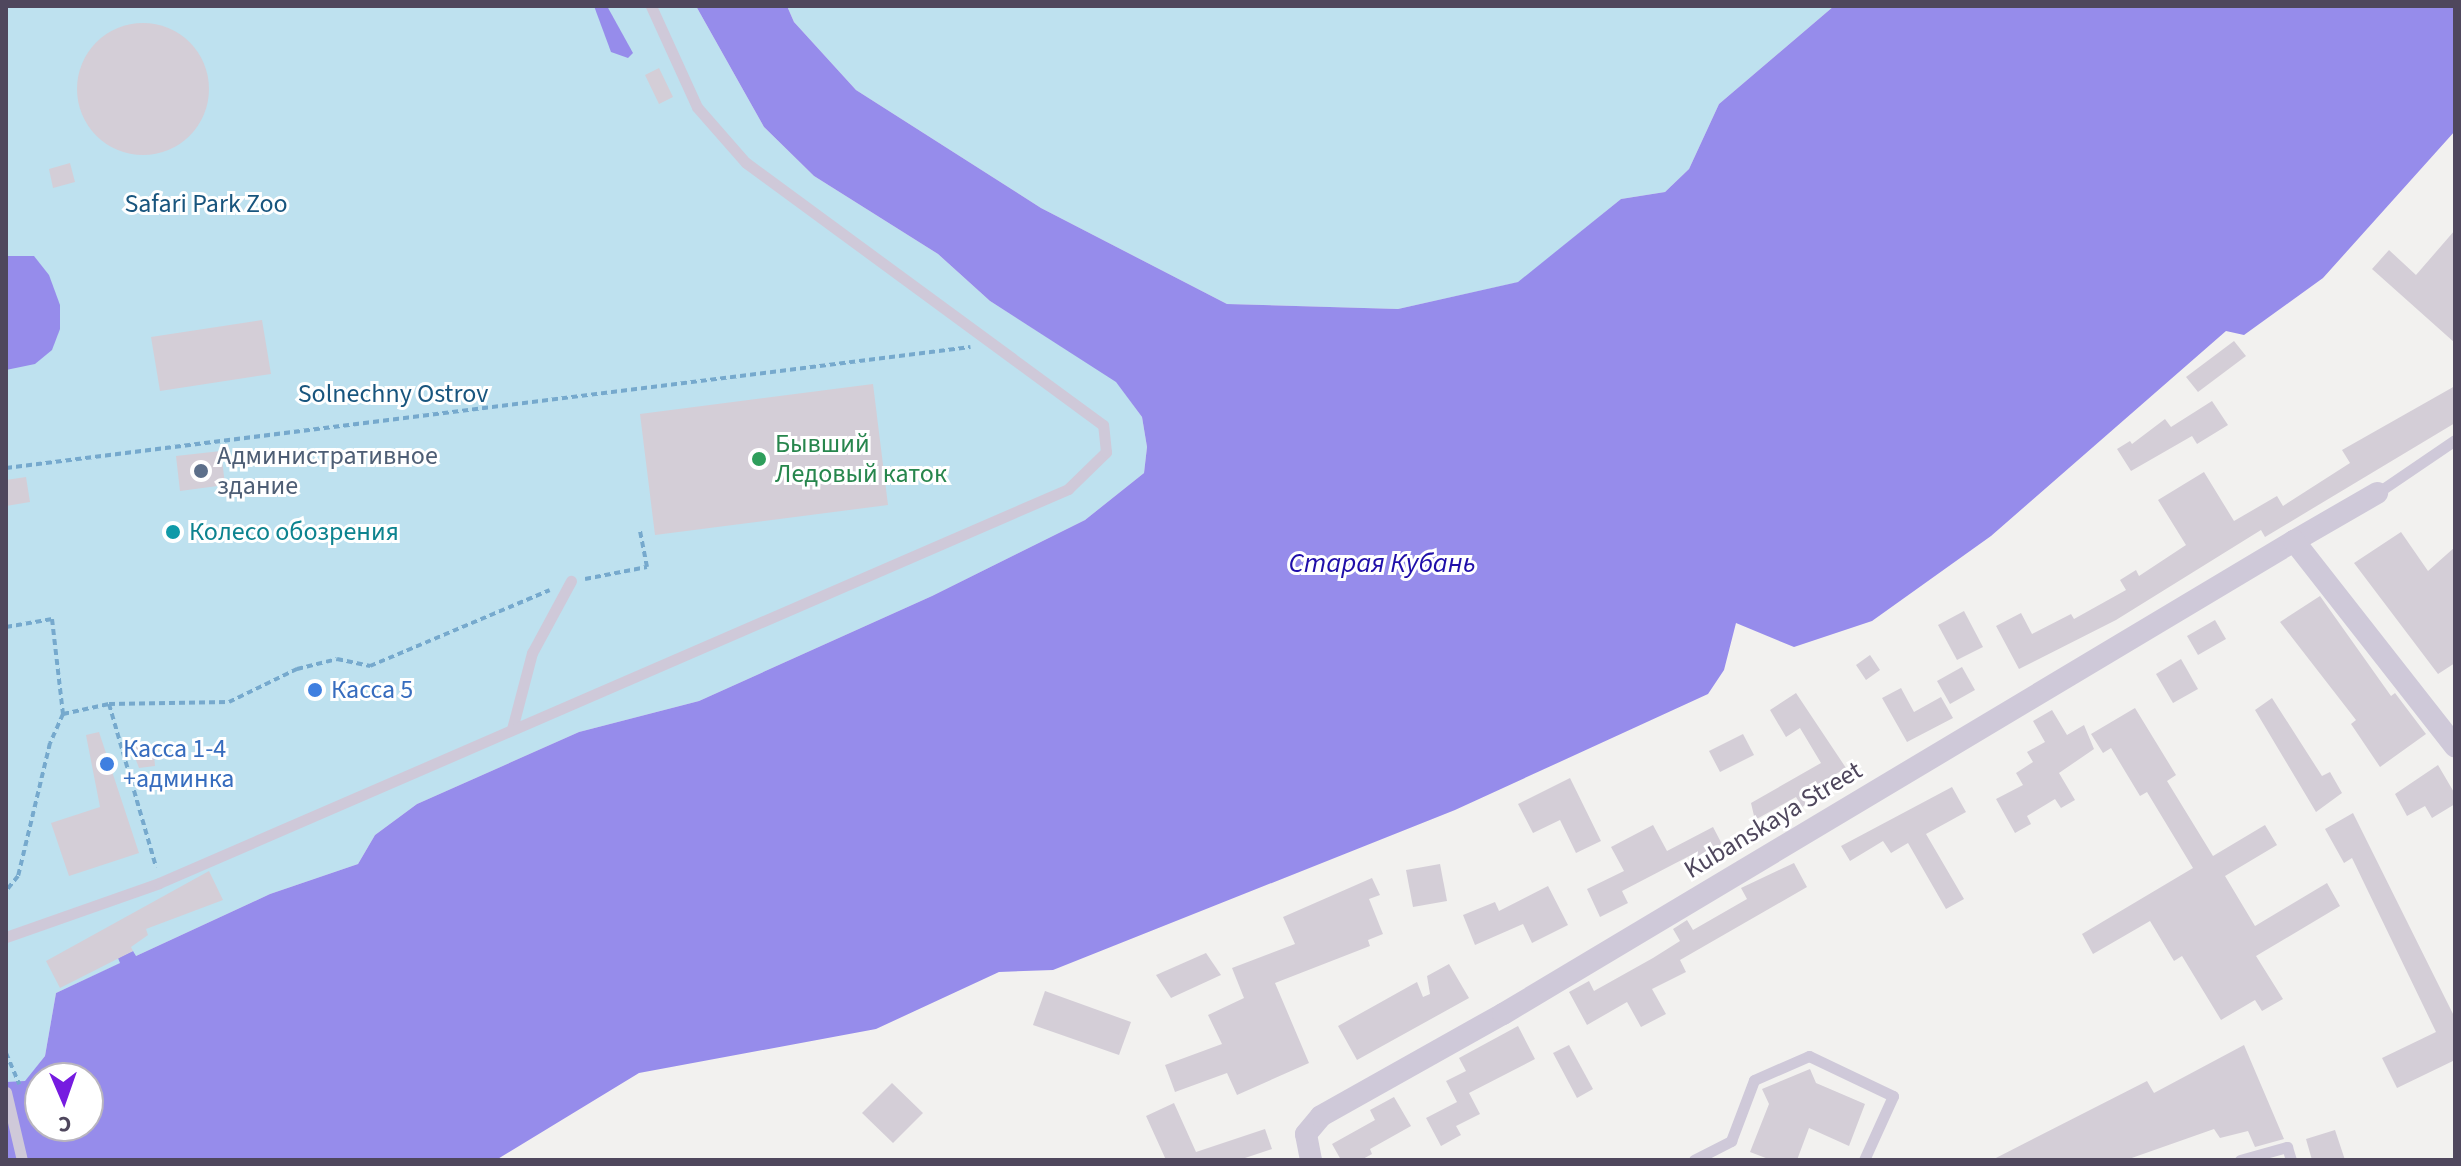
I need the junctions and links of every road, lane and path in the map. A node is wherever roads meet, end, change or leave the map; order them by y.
1 (651, 6) edge
2 (996, 343) junction
3 (2455, 440) edge
4 (6, 468) edge
5 (2377, 493) joint
6 (640, 531) dead end
7 (2294, 541) junction
8 (571, 581) junction
9 (6, 627) edge
10 (109, 704) junction
11 (63, 714) junction
12 (512, 729) junction
13 (2455, 746) edge
14 (159, 883) junction
15 (6, 891) edge
16 (6, 937) edge
17 (6, 1092) edge
18 (1702, 1159) edge
19 (22, 1160) edge
20 (1311, 1160) edge
21 (1864, 1160) edge
22 (2240, 1160) edge
23 (2291, 1160) edge

1 - 2 lane
2 - 4 path
2 - 12 lane
3 - 5 lane
5 - 7 street, Kubanskaya Street
6 - 8 path
7 - 13 street
7 - 20 street, Kubanskaya Street
8 - 10 path
8 - 12 lane
9 - 11 path
10 - 11 path
10 - 14 path
11 - 15 path
12 - 14 lane
14 - 16 lane
17 - 19 lane
18 - 21 lane
22 - 23 lane

